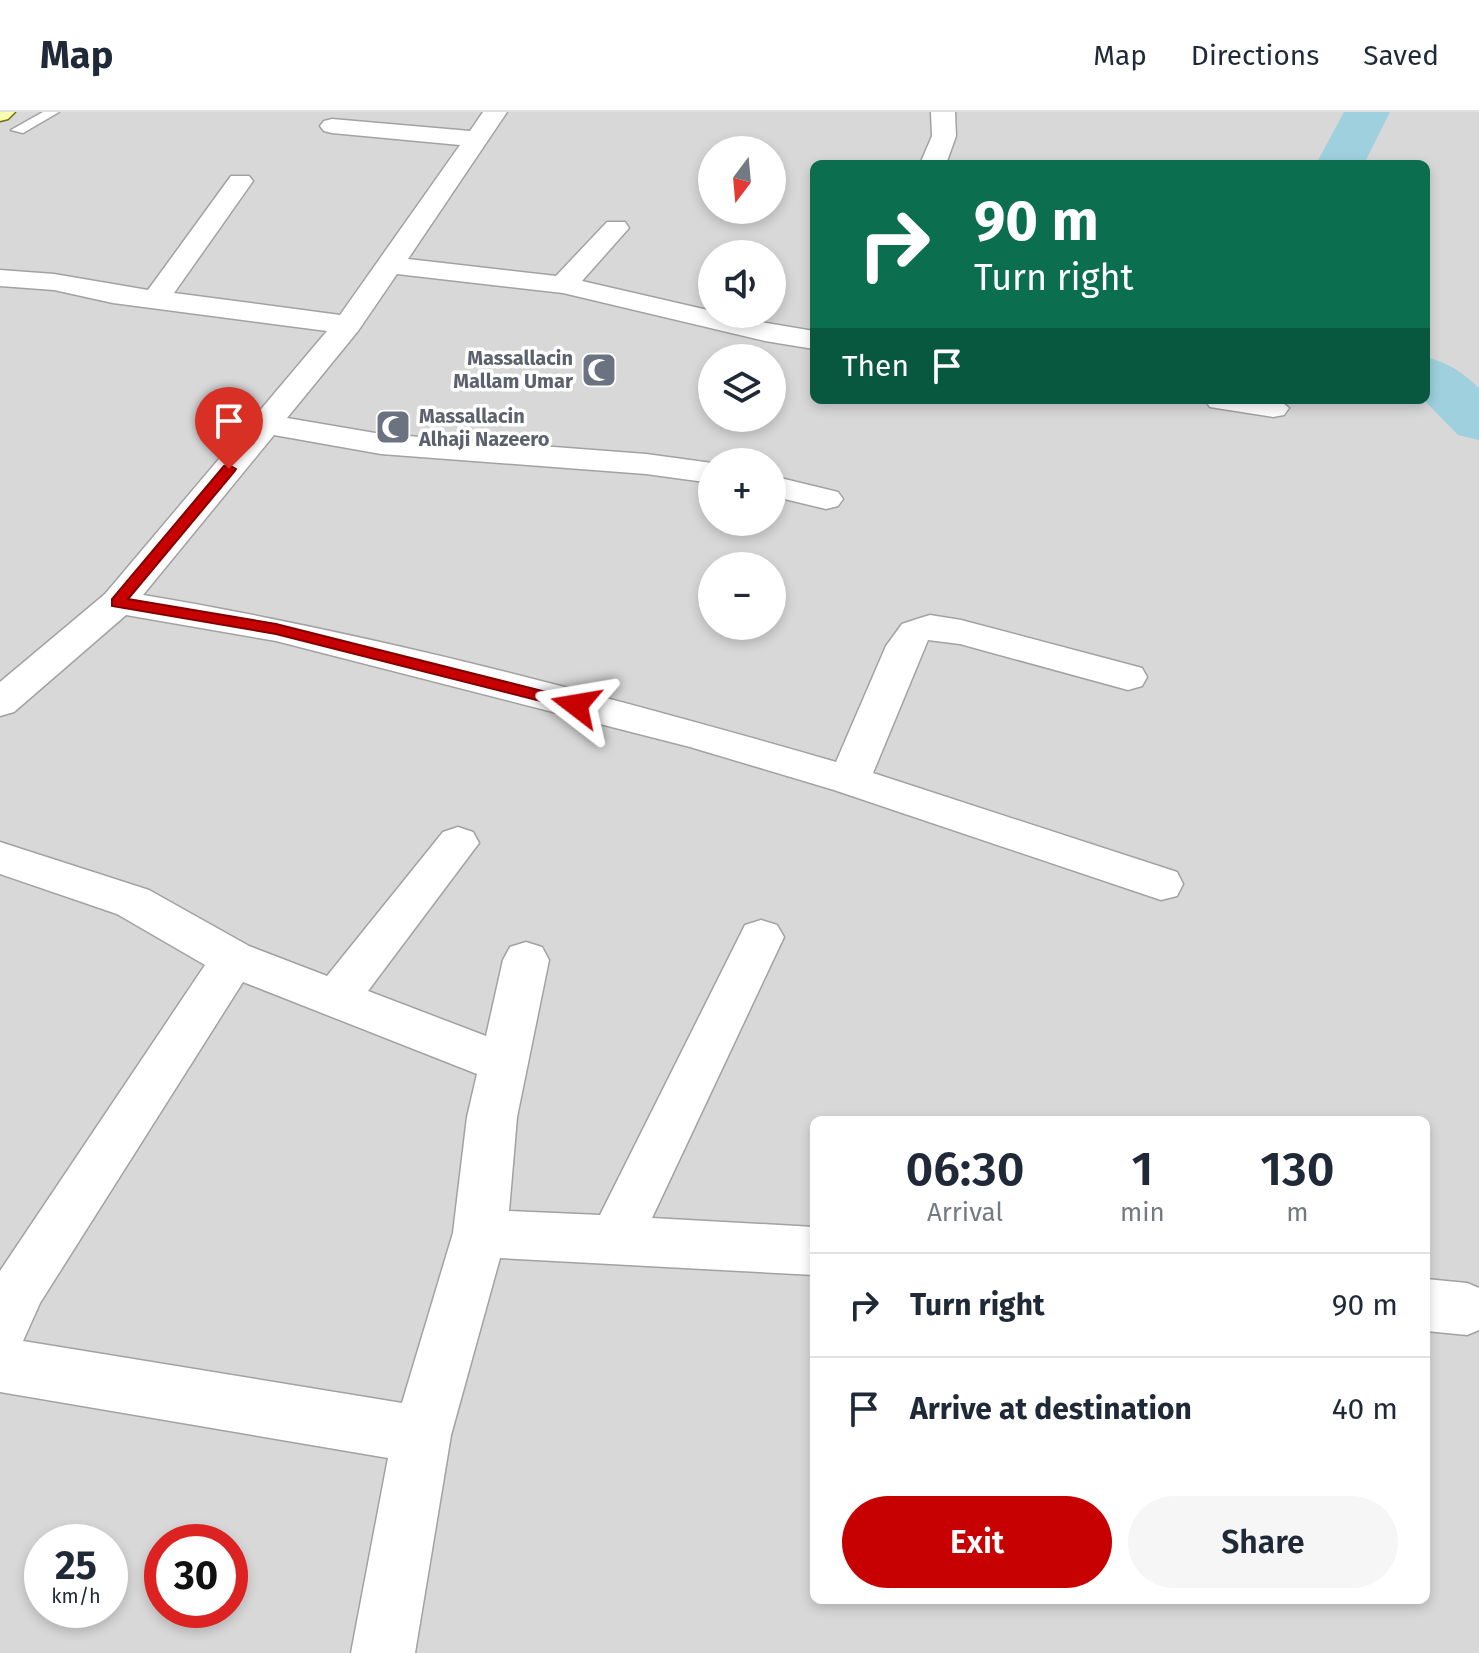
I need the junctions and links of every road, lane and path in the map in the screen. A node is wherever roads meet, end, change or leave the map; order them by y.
1 (53, 112) edge
2 (495, 112) edge
3 (943, 112) edge
4 (7, 119) edge
5 (332, 126) dead end
6 (477, 139) junction
7 (935, 160) edge
8 (240, 181) dead end
9 (616, 228) dead end
10 (391, 265) junction
11 (0, 278) edge
12 (563, 285) junction
13 (155, 300) junction
14 (348, 325) junction
15 (810, 339) edge
16 (1247, 404) edge
17 (1273, 408) dead end
18 (266, 424) junction
19 (698, 471) edge
20 (786, 489) edge
21 (826, 499) dead end
22 (118, 602) junction
23 (1128, 677) dead end
24 (0, 703) edge
25 (849, 780) junction
26 (458, 843) dead end
27 (0, 858) edge
28 (1161, 884) dead end
29 (761, 937) dead end
30 (233, 959) junction
31 (526, 960) dead end
32 (335, 999) junction
33 (503, 1063) junction
34 (480, 1233) junction
35 (615, 1240) junction
36 (810, 1251) edge
37 (0, 1329) edge
38 (0, 1365) edge
39 (422, 1435) junction
40 (383, 1653) edge

1 - 4 lane
2 - 6 street
3 - 7 street
5 - 6 street
6 - 10 street
8 - 13 street
9 - 12 street
10 - 12 street
10 - 14 street
11 - 13 street
12 - 15 street
13 - 14 street
14 - 18 street
16 - 17 street
18 - 19 street
18 - 22 street
20 - 21 street
22 - 24 street
22 - 25 street
23 - 25 street
25 - 28 street
26 - 32 street
27 - 30 street
29 - 35 street
30 - 32 street
30 - 37 street
31 - 33 street
32 - 33 street
33 - 34 street
34 - 35 street
34 - 39 street
35 - 36 street
38 - 39 street
39 - 40 street

